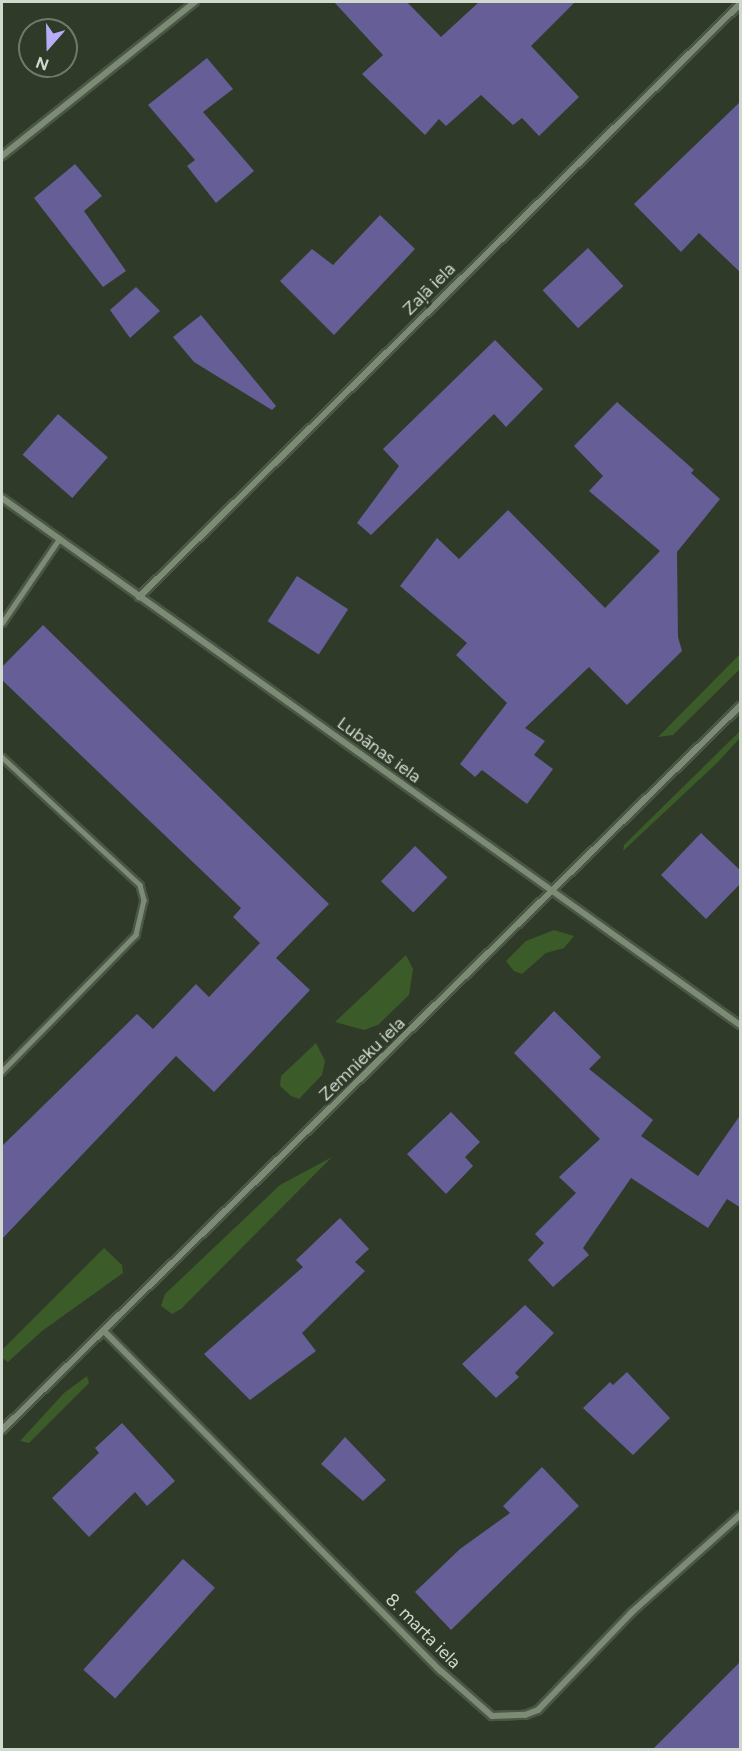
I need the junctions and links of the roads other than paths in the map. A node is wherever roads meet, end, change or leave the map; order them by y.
1 (195, 2) edge
2 (741, 4) edge
3 (2, 156) edge
4 (2, 498) edge
5 (59, 539) junction
6 (140, 597) junction
7 (2, 623) edge
8 (741, 706) edge
9 (2, 757) edge
10 (553, 892) junction
11 (741, 1025) edge
12 (2, 1072) edge
13 (104, 1331) junction
14 (2, 1431) edge
15 (741, 1515) edge

1 - 3 street
2 - 6 street, Zaļā iela
4 - 5 street, Lubānas iela
5 - 6 street, Lubānas iela
5 - 7 lane
6 - 10 street, Lubānas iela
8 - 10 street, Zemnieku iela
9 - 12 lane
10 - 11 street, Lubānas iela
10 - 13 street, Zemnieku iela
13 - 14 street, Zemnieku iela
13 - 15 street, 8. marta iela

